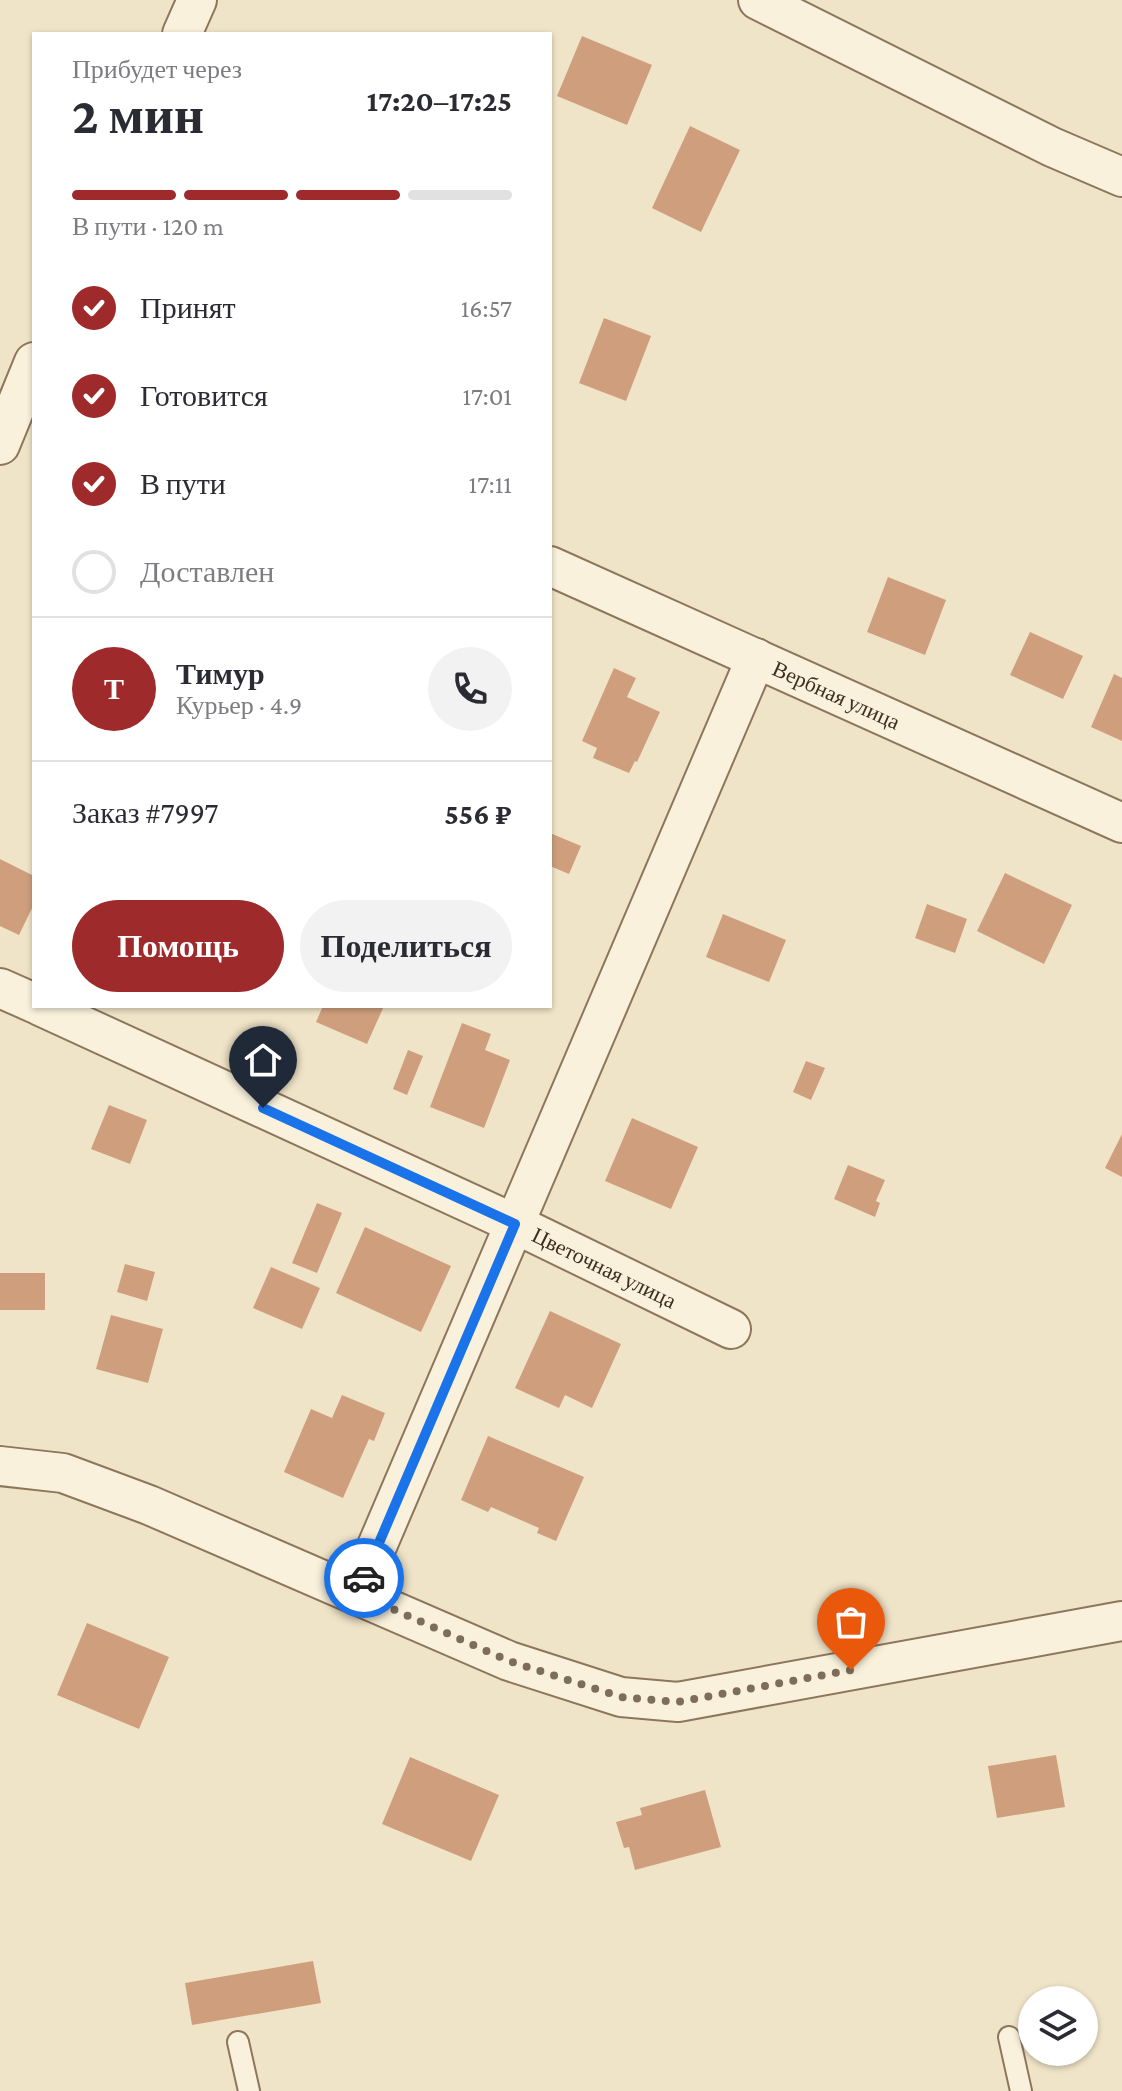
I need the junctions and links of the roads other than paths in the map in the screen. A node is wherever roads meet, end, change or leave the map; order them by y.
1 (197, 0) edge
2 (758, 0) edge
3 (183, 32) edge
4 (1122, 177) edge
5 (32, 367) edge
6 (0, 445) edge
7 (552, 567) edge
8 (756, 658) junction
9 (1122, 823) edge
10 (0, 988) edge
11 (32, 1002) edge
12 (44, 1008) edge
13 (515, 1224) junction
14 (731, 1329) dead end
15 (0, 1466) edge
16 (357, 1593) junction
17 (1122, 1621) edge
18 (1009, 2037) dead end
19 (238, 2042) dead end
20 (249, 2091) edge
21 (1021, 2091) edge

1 - 3 street
2 - 4 street
5 - 6 street
7 - 8 street, Вербная улица
8 - 9 street, Вербная улица
8 - 13 street
10 - 11 street
12 - 13 street, Цветочная улица
13 - 14 street, Цветочная улица
13 - 16 street
15 - 16 street
16 - 17 street
18 - 21 lane
19 - 20 lane

